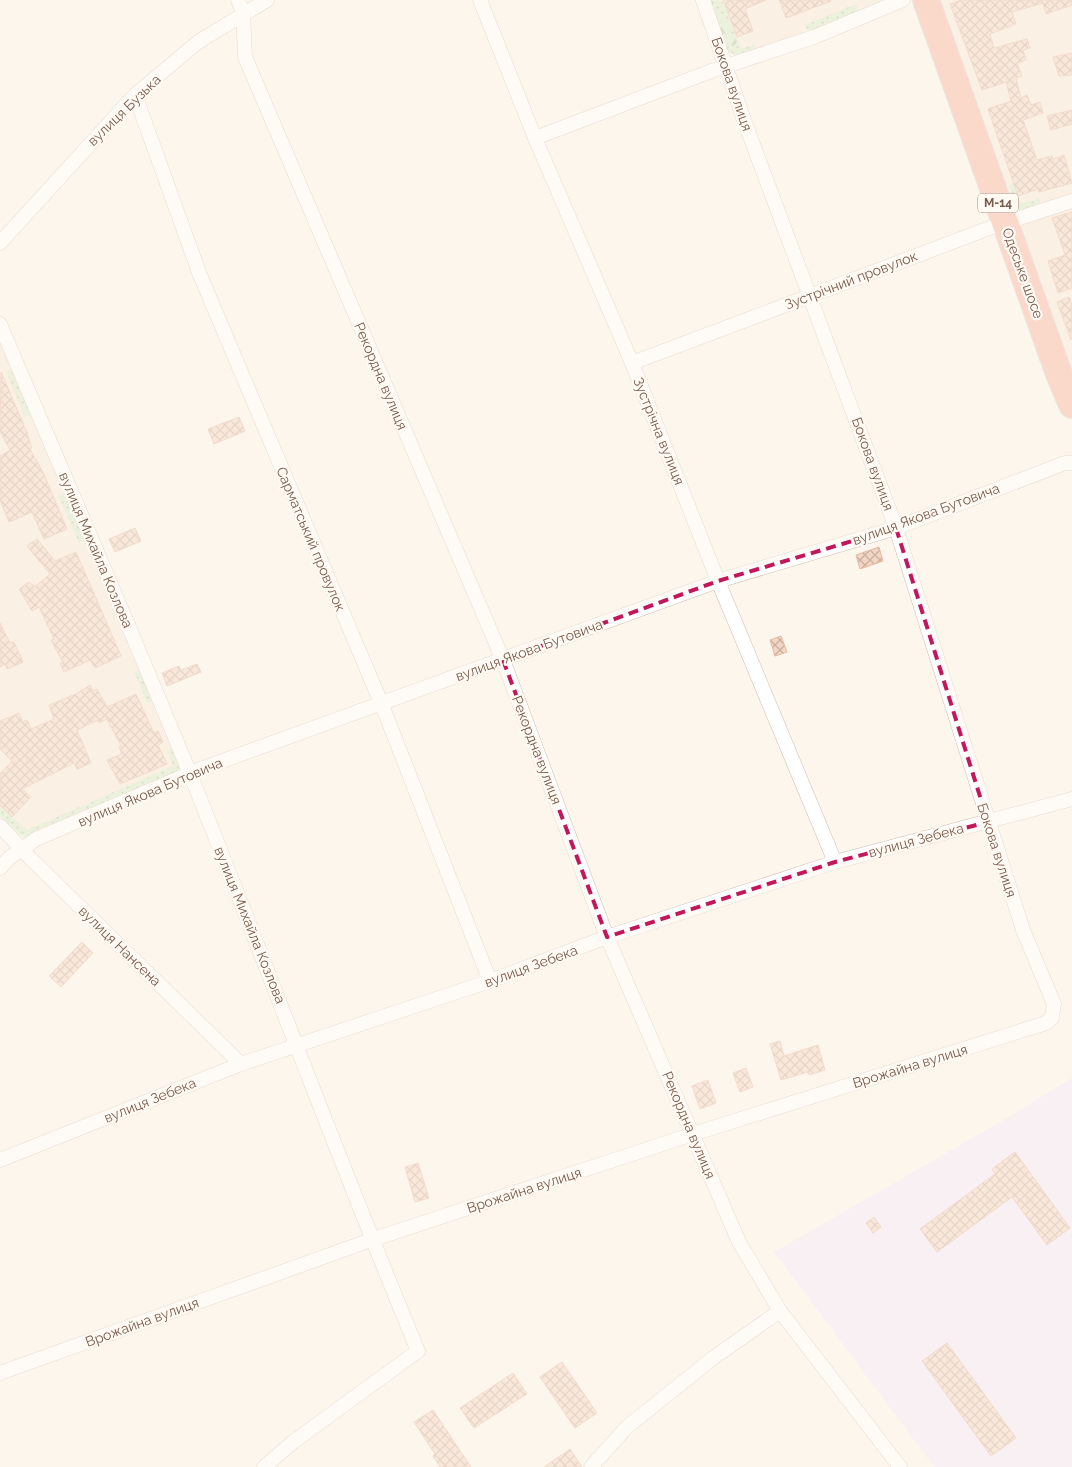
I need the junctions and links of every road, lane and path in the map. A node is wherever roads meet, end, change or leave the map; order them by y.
1 (267, 0) edge
2 (480, 0) edge
3 (703, 0) edge
4 (903, 0) edge
5 (926, 0) edge
6 (240, 7) edge
7 (726, 66) junction
8 (135, 96) junction
9 (535, 138) junction
10 (1072, 201) edge
11 (1005, 223) junction
12 (0, 243) edge
13 (811, 296) junction
14 (0, 324) edge
15 (632, 362) junction
16 (1072, 405) edge
17 (1072, 463) edge
18 (896, 528) junction
19 (718, 580) junction
20 (503, 660) junction
21 (382, 705) junction
22 (190, 774) junction
23 (1072, 799) edge
24 (988, 822) junction
25 (0, 826) edge
26 (22, 849) junction
27 (835, 862) junction
28 (0, 868) edge
29 (607, 938) junction
30 (490, 981) junction
31 (1052, 1018) joint
32 (297, 1045) junction
33 (241, 1064) junction
34 (693, 1134) junction
35 (0, 1160) edge
36 (372, 1240) junction
37 (780, 1311) junction
38 (0, 1373) edge
39 (264, 1467) edge
40 (591, 1467) edge
41 (900, 1467) edge

1 - 6 street, вулиця Бузька
2 - 9 street, Зустрічна вулиця
3 - 7 street, Бокова вулиця
4 - 7 street
5 - 11 highway, Одеське шосе / М-14
6 - 8 street, вулиця Бузька
6 - 20 street, Рекордна вулиця
7 - 9 street
7 - 13 street, Бокова вулиця
8 - 12 street, вулиця Бузька
8 - 21 street, Сарматський провулок
9 - 15 street, Зустрічна вулиця
10 - 11 street, Зустрічний провулок
11 - 13 street, Зустрічний провулок
11 - 16 highway, Одеське шосе / М-14
13 - 15 street, Зустрічний провулок
13 - 18 street, Бокова вулиця
14 - 22 street, вулиця Михайла Козлова
15 - 19 street, Зустрічна вулиця
17 - 18 street, вулиця Якова Бутовича
18 - 19 street, вулиця Якова Бутовича
18 - 24 street, Бокова вулиця
19 - 20 street, вулиця Якова Бутовича
19 - 27 street, Зустрічна вулиця
20 - 21 street, вулиця Якова Бутовича
20 - 29 street, Рекордна вулиця
21 - 22 street, вулиця Якова Бутовича
21 - 30 street, Сарматський провулок
22 - 26 street, вулиця Якова Бутовича
22 - 32 street, вулиця Михайла Козлова
23 - 24 street, вулиця Зебека
24 - 27 street, вулиця Зебека
24 - 31 street, Бокова вулиця
25 - 26 street, вулиця Нансена
26 - 28 street, вулиця Якова Бутовича
26 - 33 street, вулиця Нансена
27 - 29 street, вулиця Зебека
29 - 30 street, вулиця Зебека
29 - 34 street, Рекордна вулиця
30 - 32 street, вулиця Зебека
31 - 34 street, Врожайна вулиця
32 - 33 street, вулиця Зебека
32 - 36 street, вулиця Михайла Козлова
33 - 35 street, вулиця Зебека
34 - 36 street, Врожайна вулиця
34 - 37 street, Рекордна вулиця
36 - 38 street, Врожайна вулиця
36 - 39 street, вулиця Михайла Козлова
37 - 40 street
37 - 41 street, Рекордна вулиця

